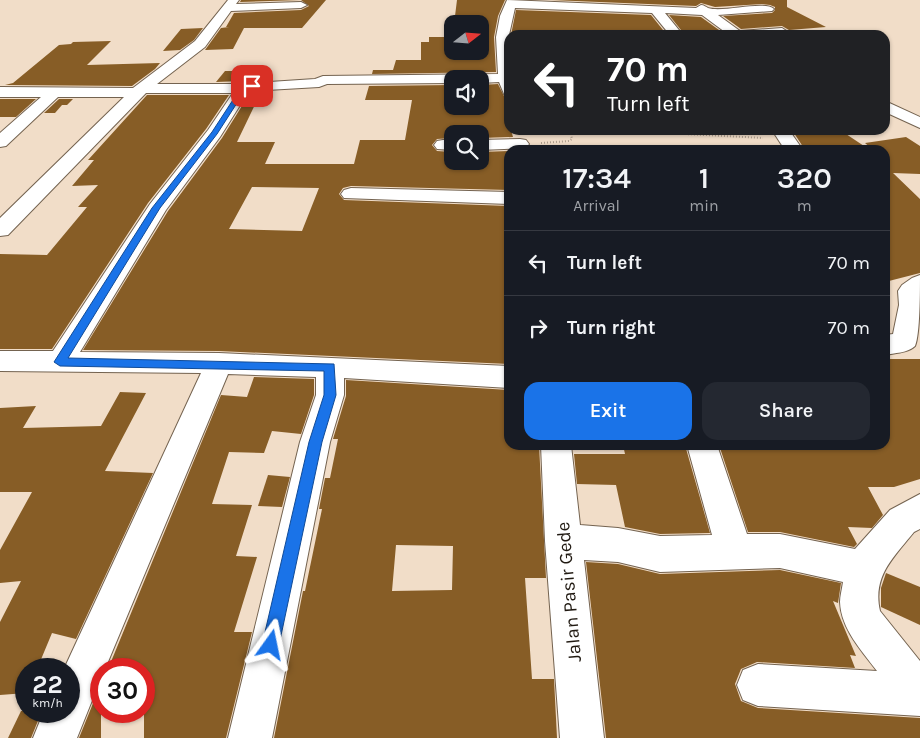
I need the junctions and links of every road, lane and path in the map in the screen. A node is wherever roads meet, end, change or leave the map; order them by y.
1 (693, 0) edge
2 (303, 2) edge
3 (512, 2) edge
4 (230, 4) edge
5 (768, 9) dead end
6 (656, 10) junction
7 (705, 11) junction
8 (294, 15) dead end
9 (672, 30) edge
10 (730, 30) edge
11 (504, 44) edge
12 (504, 84) edge
13 (244, 87) junction
14 (139, 91) junction
15 (0, 92) edge
16 (55, 92) junction
17 (890, 108) edge
18 (920, 123) edge
19 (571, 135) edge
20 (698, 135) edge
21 (787, 140) edge
22 (520, 141) edge
23 (0, 142) edge
24 (489, 144) edge
25 (352, 194) dead end
26 (504, 198) edge
27 (0, 230) edge
28 (920, 283) edge
29 (895, 342) edge
30 (0, 361) edge
31 (60, 362) junction
32 (219, 363) junction
33 (330, 367) junction
34 (504, 377) edge
35 (556, 450) edge
36 (704, 450) edge
37 (920, 511) edge
38 (563, 541) junction
39 (735, 553) junction
40 (865, 569) junction
41 (80, 680) edge
42 (758, 685) dead end
43 (920, 695) edge
44 (61, 723) edge
45 (54, 738) edge
46 (250, 738) edge
47 (582, 738) edge

1 - 7 street
2 - 4 street
2 - 8 street
3 - 6 street
3 - 11 street
4 - 14 street
5 - 7 street
6 - 7 street
6 - 9 street
7 - 10 street
12 - 13 street
13 - 14 street
13 - 31 street
14 - 16 street
14 - 27 street
15 - 16 street
16 - 23 street
17 - 18 street
19 - 22 path
20 - 21 path
22 - 24 street
25 - 26 street
28 - 29 street
30 - 31 street
31 - 32 street
32 - 33 street
32 - 41 street
33 - 34 street
33 - 46 street
35 - 38 street, Jalan Pasir Gede
36 - 39 street
37 - 40 street
38 - 39 street
38 - 47 street, Jalan Pasir Gede
39 - 40 street
40 - 43 street
42 - 43 street
44 - 45 street

